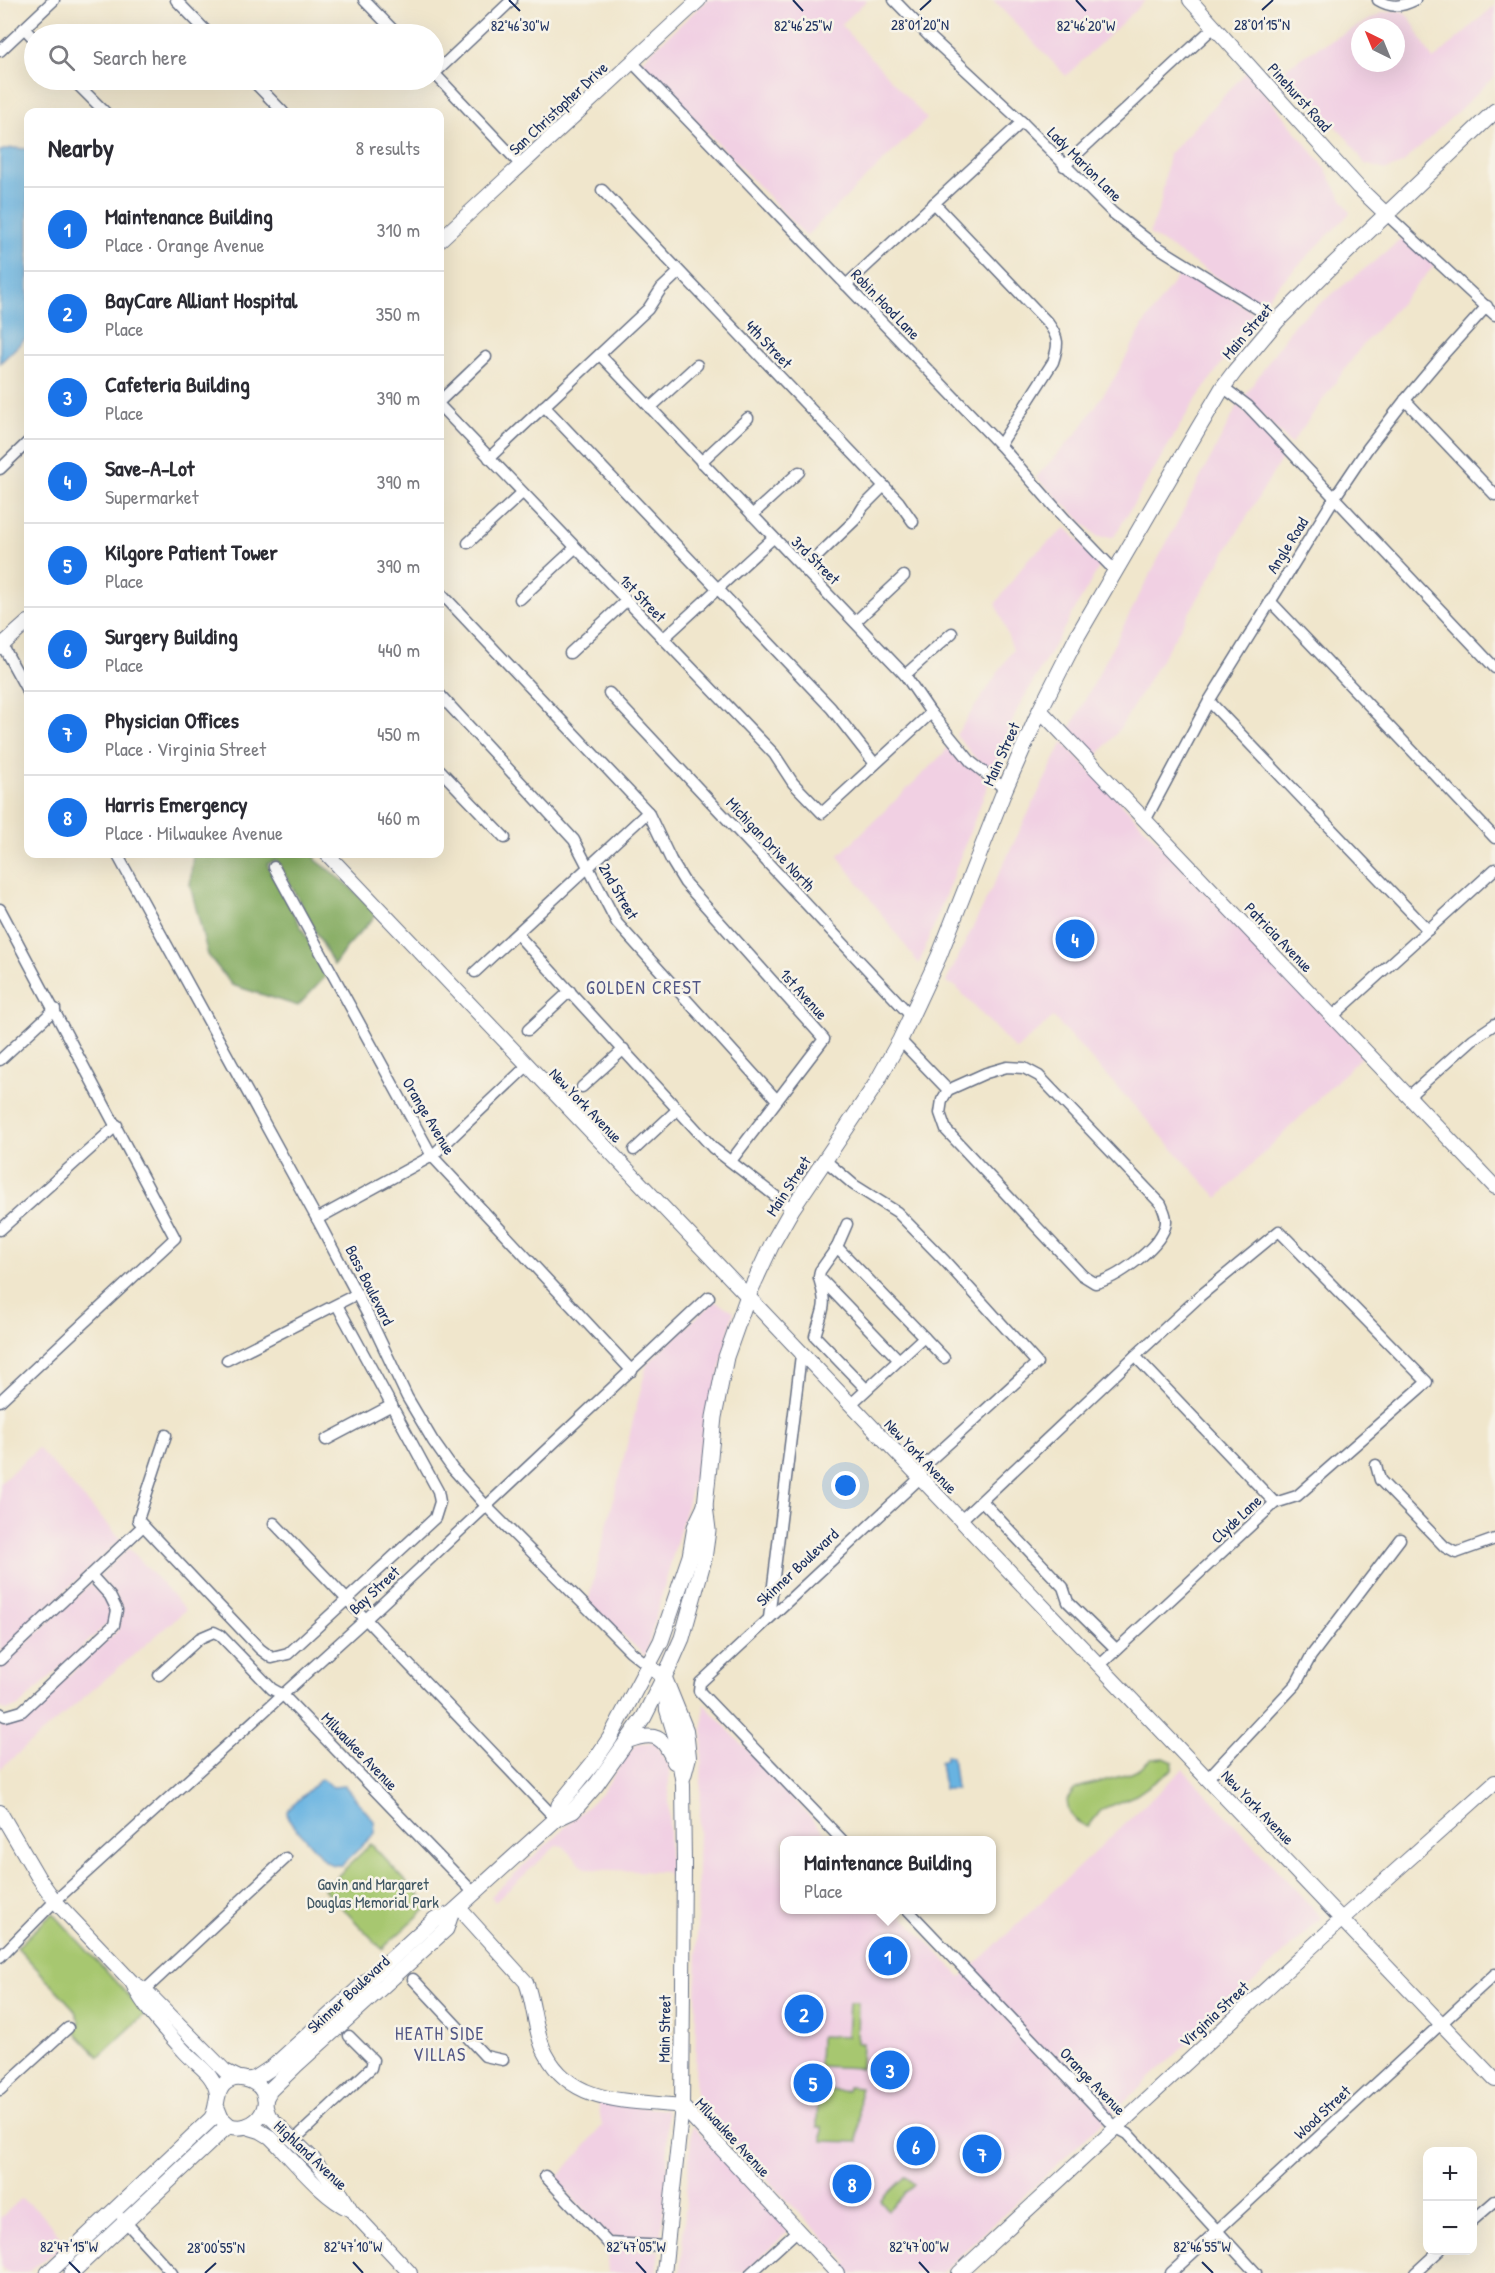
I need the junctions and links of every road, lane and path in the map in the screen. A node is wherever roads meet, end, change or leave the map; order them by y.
1 (54, 0) edge
2 (176, 0) edge
3 (364, 0) edge
4 (512, 0) edge
5 (699, 0) edge
6 (894, 0) edge
7 (1190, 0) edge
8 (1415, 0) edge
9 (1382, 3) edge
10 (28, 24) edge
11 (199, 24) edge
12 (387, 24) edge
13 (1215, 26) junction
14 (24, 28) edge
15 (0, 51) edge
16 (632, 62) junction
17 (444, 64) edge
18 (444, 84) edge
19 (83, 90) edge
20 (262, 90) edge
21 (101, 108) edge
22 (279, 108) edge
23 (1495, 111) edge
24 (1022, 122) junction
25 (521, 165) junction
26 (1064, 166) junction
27 (602, 190) dead end
28 (934, 203) junction
29 (1386, 214) junction
30 (444, 236) edge
31 (679, 272) junction
32 (846, 285) junction
33 (1487, 306) junction
34 (1495, 315) edge
35 (1277, 321) junction
36 (600, 355) junction
37 (486, 357) dead end
38 (697, 365) dead end
39 (1223, 387) junction
40 (444, 397) edge
41 (1405, 400) junction
42 (544, 406) junction
43 (650, 408) junction
44 (444, 410) edge
45 (748, 418) dead end
46 (1000, 445) junction
47 (24, 446) edge
48 (489, 458) junction
49 (701, 462) junction
50 (0, 469) edge
51 (799, 472) dead end
52 (884, 486) junction
53 (522, 493) junction
54 (1495, 495) edge
55 (1335, 497) junction
56 (752, 515) junction
57 (913, 522) dead end
58 (773, 538) junction
59 (468, 543) dead end
60 (575, 548) junction
61 (804, 569) junction
62 (1115, 571) junction
63 (904, 576) dead end
64 (719, 588) junction
65 (444, 596) edge
66 (520, 598) dead end
67 (626, 601) junction
68 (1270, 601) junction
69 (855, 622) junction
70 (24, 625) edge
71 (952, 633) dead end
72 (663, 639) junction
73 (1, 644) edge
74 (570, 653) dead end
75 (1495, 668) edge
76 (905, 675) junction
77 (24, 685) edge
78 (609, 693) dead end
79 (444, 699) edge
80 (1209, 700) junction
81 (1040, 710) junction
82 (931, 713) junction
83 (875, 764) junction
84 (444, 774) edge
85 (1005, 789) junction
86 (648, 812) junction
87 (1145, 821) junction
88 (505, 838) dead end
89 (1495, 838) edge
90 (119, 858) edge
91 (331, 858) edge
92 (274, 867) dead end
93 (588, 868) junction
94 (1495, 869) edge
95 (0, 909) edge
96 (1428, 930) junction
97 (517, 934) junction
98 (475, 972) dead end
99 (570, 991) junction
100 (55, 1009) junction
101 (911, 1016) junction
102 (1332, 1017) junction
103 (1495, 1024) edge
104 (528, 1030) dead end
105 (900, 1040) junction
106 (624, 1048) junction
107 (0, 1060) edge
108 (527, 1066) junction
109 (582, 1088) dead end
110 (948, 1090) junction
111 (1409, 1096) junction
112 (777, 1100) junction
113 (678, 1109) junction
114 (117, 1125) junction
115 (634, 1150) dead end
116 (432, 1156) junction
117 (731, 1161) junction
118 (826, 1161) junction
119 (1495, 1187) edge
120 (792, 1209) junction
121 (317, 1219) junction
122 (847, 1224) dead end
123 (0, 1230) edge
124 (837, 1247) junction
125 (819, 1277) junction
126 (357, 1294) junction
127 (709, 1298) dead end
128 (747, 1298) junction
129 (337, 1305) junction
130 (924, 1337) junction
131 (801, 1355) junction
132 (1135, 1356) junction
133 (944, 1358) dead end
134 (227, 1360) dead end
135 (899, 1360) junction
136 (632, 1371) junction
137 (866, 1389) junction
138 (1, 1399) edge
139 (392, 1405) junction
140 (849, 1405) junction
141 (166, 1435) dead end
142 (326, 1440) dead end
143 (1376, 1465) dead end
144 (920, 1478) junction
145 (982, 1501) junction
146 (1275, 1503) junction
147 (705, 1506) junction
148 (487, 1507) junction
149 (960, 1521) junction
150 (140, 1523) junction
151 (274, 1523) dead end
152 (1400, 1539) dead end
153 (1495, 1539) edge
154 (91, 1575) junction
155 (346, 1601) junction
156 (768, 1618) junction
157 (366, 1619) junction
158 (1116, 1649) junction
159 (0, 1660) edge
160 (1100, 1665) junction
161 (649, 1666) junction
162 (159, 1675) dead end
163 (664, 1678) junction
164 (283, 1695) junction
165 (0, 1713) edge
166 (628, 1742) junction
167 (1208, 1779) junction
168 (1495, 1782) edge
169 (683, 1784) junction
170 (0, 1812) edge
171 (556, 1819) junction
172 (838, 1836) edge
173 (286, 1858) dead end
174 (474, 1893) junction
175 (55, 1901) junction
176 (455, 1911) junction
177 (912, 1914) edge
178 (1343, 1918) junction
179 (3, 1954) edge
180 (1495, 1974) edge
181 (413, 1979) dead end
182 (132, 1982) junction
183 (145, 1990) junction
184 (1441, 2023) junction
185 (68, 2028) dead end
186 (350, 2036) dead end
187 (503, 2061) dead end
188 (243, 2078) junction
189 (1495, 2080) edge
190 (0, 2090) edge
191 (217, 2101) junction
192 (265, 2102) junction
193 (682, 2106) junction
194 (230, 2126) junction
195 (247, 2127) junction
196 (1115, 2127) junction
197 (294, 2140) junction
198 (544, 2176) dead end
199 (1495, 2201) edge
200 (351, 2210) junction
201 (120, 2216) junction
202 (1477, 2217) edge
203 (798, 2230) junction
204 (1217, 2230) junction
205 (667, 2246) junction
206 (1435, 2255) edge
207 (48, 2273) edge
208 (70, 2273) edge
209 (172, 2273) edge
210 (410, 2273) edge
211 (664, 2273) edge
212 (751, 2273) edge
213 (837, 2273) edge
214 (959, 2273) edge
215 (1171, 2273) edge
216 (1256, 2273) edge
217 (1416, 2273) edge

1 - 10 street
2 - 11 street
3 - 12 street
4 - 17 street
5 - 16 street, San Christopher Drive
6 - 24 street, Lady Marion Lane
7 - 13 street, Pinehurst Road
8 - 9 street
13 - 26 street
13 - 29 street, Pinehurst Road
14 - 15 street
16 - 25 street, San Christopher Drive
16 - 32 street, Robin Hood Lane
18 - 25 street
19 - 21 street
20 - 22 street
23 - 29 main road, Main Street
24 - 26 street, Lady Marion Lane
24 - 28 street
25 - 30 street, San Christopher Drive
26 - 35 street, Lady Marion Lane
27 - 31 street, 4th Street
28 - 32 street
28 - 46 street
29 - 33 street
29 - 35 main road, Main Street
31 - 36 street
31 - 52 street, 4th Street
32 - 46 street, Robin Hood Lane
33 - 34 street
33 - 41 street, Angle Road
35 - 39 main road, Main Street
36 - 42 street
36 - 43 street, 3rd Street
37 - 40 street
38 - 43 street
39 - 55 street
39 - 62 main road, Main Street
41 - 54 street
41 - 55 street, Angle Road
42 - 48 street
42 - 64 street
43 - 49 street, 3rd Street
44 - 48 street, 1st Street
45 - 49 street
46 - 62 street, Robin Hood Lane
47 - 50 street
48 - 53 street, 1st Street
49 - 56 street, 3rd Street
51 - 56 street
52 - 57 street, 4th Street
52 - 61 street
53 - 59 street
53 - 60 street, 1st Street
55 - 68 street, Angle Road
55 - 75 street
56 - 58 street, 3rd Street
58 - 61 street, 3rd Street
58 - 64 street
60 - 66 street
60 - 67 street, 1st Street
61 - 69 street, 3rd Street
62 - 81 main road, Main Street
63 - 69 street
64 - 72 street
64 - 83 street
65 - 86 street
67 - 72 street, 1st Street
67 - 74 street
68 - 80 street, Angle Road
68 - 89 street
69 - 76 street, 3rd Street
70 - 73 street
71 - 76 street
72 - 83 street, 1st Street
73 - 77 street
76 - 82 street, 3rd Street
78 - 101 street, Michigan Drive North
79 - 93 street, 2nd Street
80 - 87 street, Angle Road
80 - 96 street
81 - 85 main road, Main Street
81 - 87 street, Patricia Avenue
82 - 83 street
82 - 85 street, 3rd Street
84 - 88 street
85 - 101 main road, Main Street
86 - 93 street
86 - 112 street, 1st Avenue
87 - 102 street, Patricia Avenue
90 - 121 street, Bass Boulevard
91 - 108 street, New York Avenue
92 - 116 street, Orange Avenue
93 - 97 street
93 - 112 street, 2nd Street
94 - 96 street
95 - 100 street
96 - 102 street
97 - 98 street
97 - 99 street
99 - 104 street
99 - 106 street
100 - 107 street
100 - 114 street
101 - 105 main road, Main Street
102 - 111 street, Patricia Avenue
103 - 111 street
105 - 110 street
105 - 118 main road, Main Street
106 - 109 street
106 - 113 street
108 - 116 street
108 - 128 street, New York Avenue
110 - 110 street
111 - 119 street, Patricia Avenue
112 - 117 street, 1st Avenue
113 - 115 street
113 - 117 street
114 - 123 street
114 - 138 street
116 - 121 street
116 - 136 street, Orange Avenue
117 - 120 street
118 - 120 main road, Main Street
118 - 144 street, Skinner Boulevard
120 - 128 main road, Main Street
121 - 126 street, Bass Boulevard
122 - 124 street
124 - 125 street
124 - 130 street
125 - 135 street
125 - 137 street
126 - 129 street
126 - 148 street, Bass Boulevard
127 - 136 street, Bay Street
128 - 131 street, New York Avenue
128 - 147 main road, Main Street
129 - 134 street
129 - 139 street
130 - 133 street
130 - 135 street
131 - 140 street, New York Avenue
131 - 156 street
132 - 145 street
132 - 146 street
132 - 146 street, Clyde Lane
135 - 137 street
136 - 148 street, Bay Street
137 - 140 street
139 - 142 street
139 - 155 street
140 - 144 street, New York Avenue
141 - 150 street
143 - 153 street
144 - 149 street, New York Avenue
144 - 156 street, Skinner Boulevard
145 - 149 street
145 - 158 street
146 - 158 street, Clyde Lane
147 - 161 main road, Main Street
147 - 163 main road, Main Street
148 - 157 street, Bay Street
148 - 161 street, Bass Boulevard
149 - 160 street, New York Avenue
150 - 154 street
150 - 155 street
151 - 155 street
152 - 167 street
154 - 159 street
154 - 165 street
155 - 157 street
156 - 172 street, Skinner Boulevard
157 - 164 street, Bay Street
157 - 171 street
158 - 160 street, Clyde Lane
160 - 167 street, New York Avenue
161 - 163 street, Bass Boulevard
161 - 171 main road, Skinner Boulevard
162 - 164 street, Milwaukee Avenue
163 - 166 main road, Skinner Boulevard
163 - 169 street, Main Street
164 - 174 street, Milwaukee Avenue
164 - 175 street, Bay Street
166 - 169 street
166 - 171 main road, Skinner Boulevard
167 - 178 street, New York Avenue
168 - 178 street, Virginia Street
169 - 193 street, Main Street
170 - 175 street
171 - 174 main road, Skinner Boulevard
173 - 183 street
174 - 176 main road, Skinner Boulevard
175 - 179 street, Bay Street
175 - 182 street
176 - 188 main road, Skinner Boulevard
176 - 192 main road, Skinner Boulevard
176 - 193 street, Milwaukee Avenue
177 - 196 street, Orange Avenue
178 - 184 street, New York Avenue
178 - 196 street, Virginia Street
180 - 184 street, Wood Street
181 - 187 street
182 - 183 street
182 - 191 street
183 - 188 street
184 - 189 street, New York Avenue
184 - 204 street, Wood Street
185 - 190 street
186 - 197 street
188 - 191 main road, Skinner Boulevard
188 - 192 main road
191 - 194 main road
191 - 201 main road, Skinner Boulevard
192 - 195 main road, Skinner Boulevard
192 - 197 street, Highland Avenue
193 - 203 street, Milwaukee Avenue
193 - 205 street, Main Street
194 - 195 main road
194 - 201 main road, Skinner Boulevard
195 - 200 street, Highland Avenue
196 - 204 street, Orange Avenue
196 - 214 street, Virginia Street
197 - 200 street, Highland Avenue
198 - 205 street
199 - 202 street
200 - 210 street, Highland Avenue
201 - 207 main road, Skinner Boulevard
201 - 208 main road, Skinner Boulevard
201 - 209 street
203 - 212 street
203 - 213 street, Milwaukee Avenue
204 - 215 street, Wood Street
204 - 216 street, Orange Avenue
205 - 211 street, Main Street
206 - 217 street

